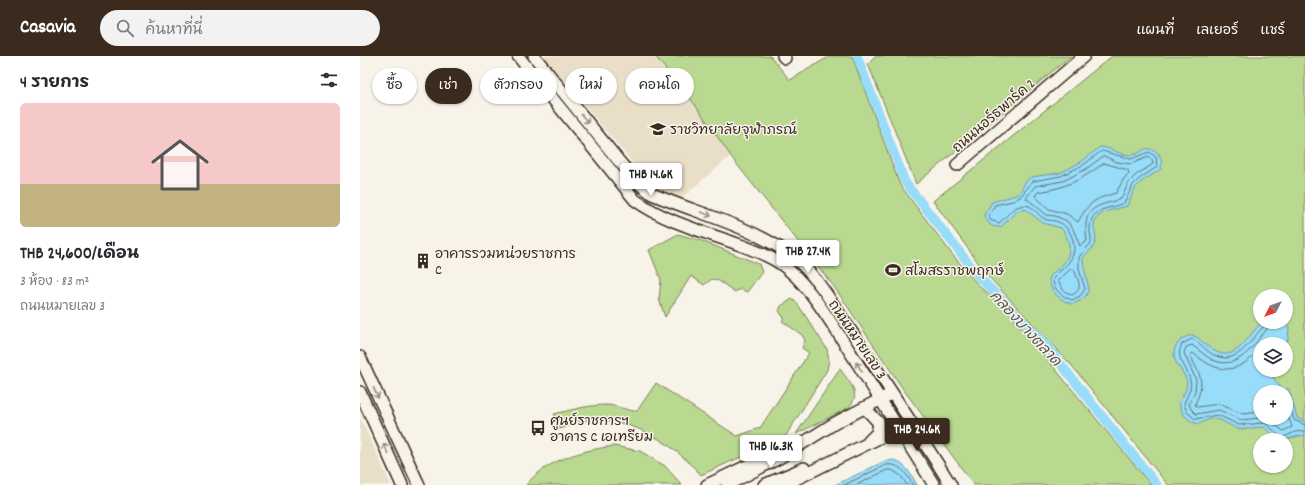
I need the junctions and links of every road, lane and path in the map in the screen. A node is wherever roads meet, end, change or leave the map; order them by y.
1 (518, 56) edge
2 (534, 56) edge
3 (1084, 56) edge
4 (957, 165) dead end
5 (360, 357) edge
6 (360, 392) edge
7 (893, 393) junction
8 (881, 399) junction
9 (865, 408) junction
10 (911, 422) junction
11 (835, 423) junction
12 (899, 428) junction
13 (866, 444) junction
14 (850, 452) junction
15 (402, 485) edge
16 (419, 485) edge
17 (707, 485) edge
18 (727, 485) edge
19 (764, 485) edge
20 (784, 485) edge
21 (934, 485) edge
22 (951, 485) edge

8 -> 1 street, ถนนหมายเลข 3
2 -> 7 street, ถนนหมายเลข 3
3 - 4 street, ถนนนอร์ธพาร์ค 2
5 -> 16 street
15 -> 6 street
7 - 8 street
7 - 10 street, ถนนหมายเลข 3
8 - 9 street
8 - 12 street, ถนนหมายเลข 3
9 - 11 street
9 - 13 street
10 - 12 street
10 - 22 street, ถนนหมายเลข 3
11 - 17 street
11 - 18 street
12 - 13 street
12 - 21 street, ถนนหมายเลข 3
13 - 14 street
14 - 19 street
14 - 20 street

